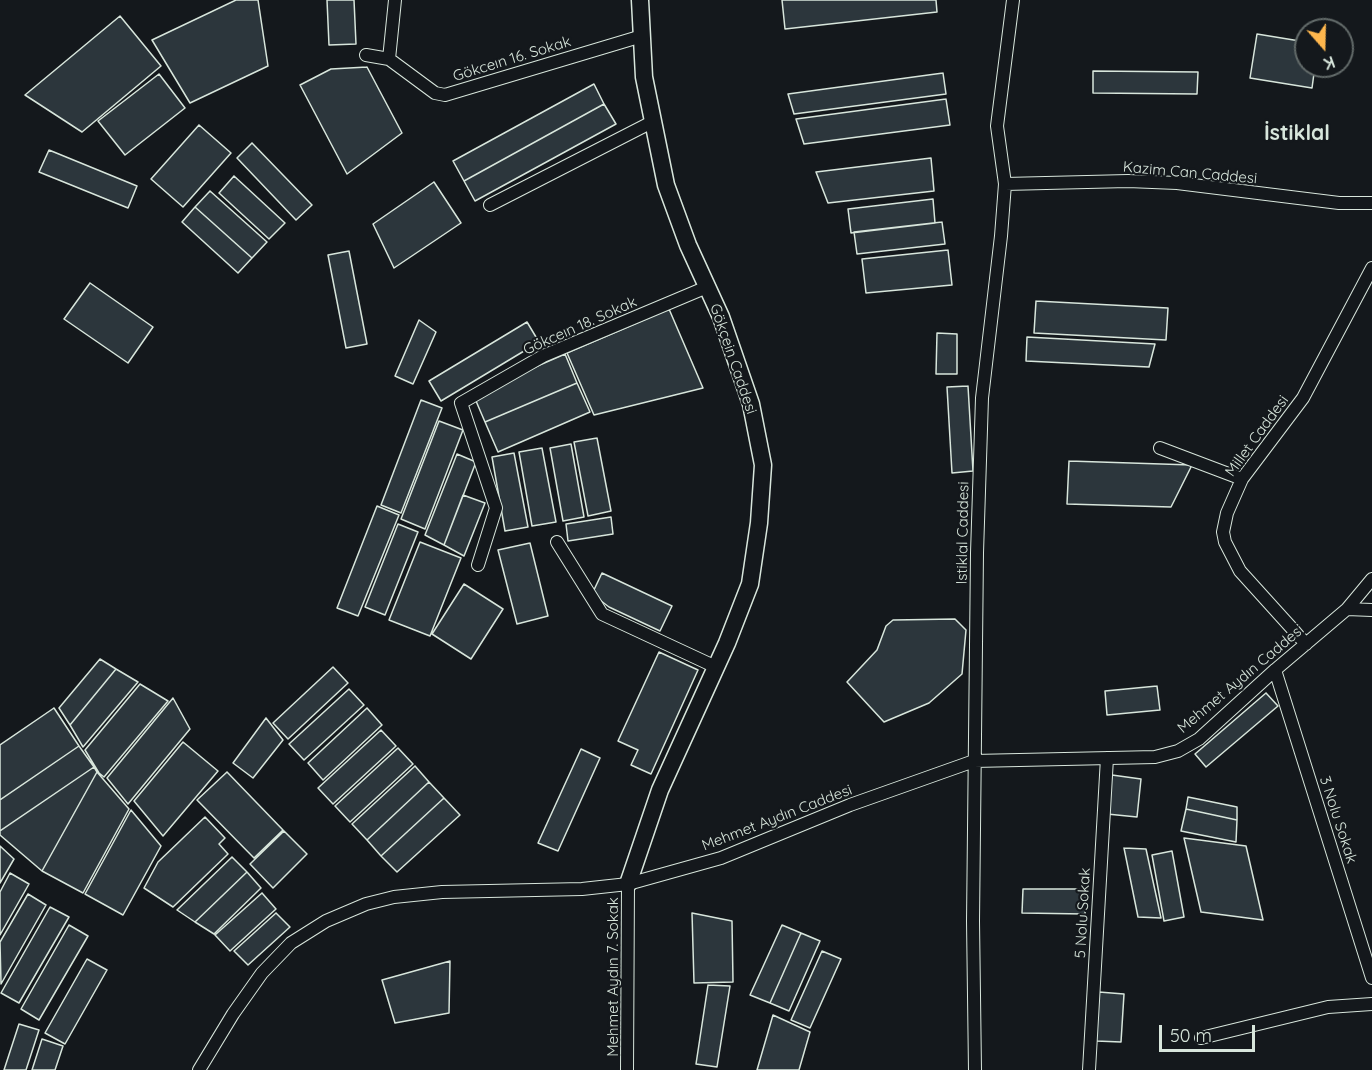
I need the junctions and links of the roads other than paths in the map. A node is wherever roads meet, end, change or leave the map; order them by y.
1 (395, 0) edge
2 (639, 0) edge
3 (1013, 0) edge
4 (642, 36) junction
5 (366, 55) dead end
6 (389, 59) junction
7 (652, 122) junction
8 (1005, 184) junction
9 (1372, 203) edge
10 (490, 205) dead end
11 (1372, 268) edge
12 (707, 287) junction
13 (1160, 448) dead end
14 (1242, 479) junction
15 (557, 542) dead end
16 (478, 565) dead end
17 (1372, 579) edge
18 (1347, 609) junction
19 (1372, 610) edge
20 (1306, 644) junction
21 (716, 667) junction
22 (1275, 670) junction
23 (1107, 758) junction
24 (974, 761) junction
25 (628, 884) junction
26 (1372, 978) edge
27 (1372, 1004) edge
28 (1201, 1038) dead end
29 (199, 1070) edge
30 (627, 1070) edge
31 (975, 1070) edge
32 (1089, 1070) edge

1 - 6 street
2 - 4 street, Gökçein Caddesi
3 - 8 street, Istiklal Caddesi
4 - 6 street, Gökceın 16. Sokak
4 - 7 street, Gökçein Caddesi
5 - 6 street, Gökceın 16. Sokak
7 - 10 street
7 - 12 street, Gökçein Caddesi
8 - 9 street, Kazim Can Caddesi
8 - 24 street, Istiklal Caddesi
11 - 14 street, Millet Caddesi
12 - 16 street, Gökceın 18. Sokak
12 - 21 street, Gökçein Caddesi
13 - 14 street
14 - 20 street, Millet Caddesi
15 - 21 street
17 - 18 street, Mehmet Aydın Caddesi
18 - 19 street
18 - 20 street, Mehmet Aydın Caddesi
20 - 22 street, Mehmet Aydın Caddesi
21 - 25 street, Gökçein Caddesi
22 - 23 street, Mehmet Aydın Caddesi
22 - 26 street, 3 Nolu Sokak
23 - 24 street, Mehmet Aydın Caddesi
23 - 32 street, 5 Nolu Sokak
24 - 25 street, Mehmet Aydın Caddesi
24 - 31 street, Istiklal Caddesi
25 - 29 street, Mehmet Aydın Caddesi
25 - 30 street, Mehmet Aydın 7. Sokak
27 - 28 street

